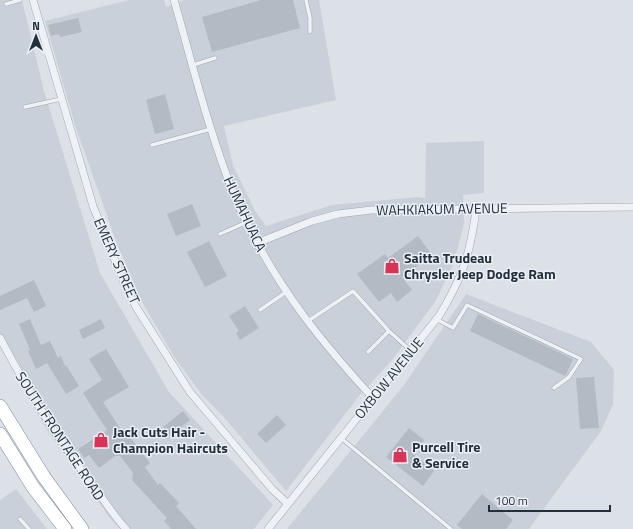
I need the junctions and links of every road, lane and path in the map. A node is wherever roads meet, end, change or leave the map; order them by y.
1 (20, 0) edge
2 (33, 0) edge
3 (174, 0) edge
4 (306, 0) edge
5 (6, 4) dead end
6 (310, 32) dead end
7 (215, 58) dead end
8 (193, 65) junction
9 (61, 99) junction
10 (25, 107) dead end
11 (211, 129) junction
12 (152, 145) dead end
13 (633, 207) edge
14 (476, 210) junction
15 (247, 222) junction
16 (220, 234) dead end
17 (257, 242) junction
18 (286, 292) junction
19 (260, 310) dead end
20 (436, 319) junction
21 (307, 321) junction
22 (389, 331) junction
23 (0, 338) edge
24 (411, 351) junction
25 (368, 352) dead end
26 (554, 388) dead end
27 (373, 398) junction
28 (0, 406) edge
29 (0, 434) edge
30 (341, 438) junction
31 (288, 504) junction
32 (20, 519) dead end
33 (29, 529) edge
34 (65, 529) edge
35 (82, 529) edge
36 (126, 529) edge
37 (268, 529) edge
38 (451, 529) edge

1 - 5 lane
2 - 9 street, EMERY STREET
3 - 8 street, HUMAHUACA
4 - 6 lane
7 - 8 lane
8 - 11 street, HUMAHUACA
9 - 10 lane
9 - 31 street, EMERY STREET
11 - 12 lane
11 - 15 street, HUMAHUACA
13 - 14 street, WAHKIAKUM AVENUE
14 - 17 street, WAHKIAKUM AVENUE
14 - 20 street, OXBOW AVENUE
15 - 16 lane
15 - 17 street, HUMAHUACA
17 - 18 street, HUMAHUACA
18 - 19 lane
18 - 21 street, HUMAHUACA
20 - 24 street, OXBOW AVENUE
20 - 26 lane
21 - 22 lane
21 - 27 street, HUMAHUACA
22 - 24 lane
22 - 25 lane
23 - 36 street, SOUTH FRONTAGE ROAD
24 - 27 street, OXBOW AVENUE
27 - 30 street, OXBOW AVENUE
28 - 35 highway
29 - 34 highway
30 - 31 street, OXBOW AVENUE
30 - 38 lane
31 - 37 street, OXBOW AVENUE
32 - 33 lane

